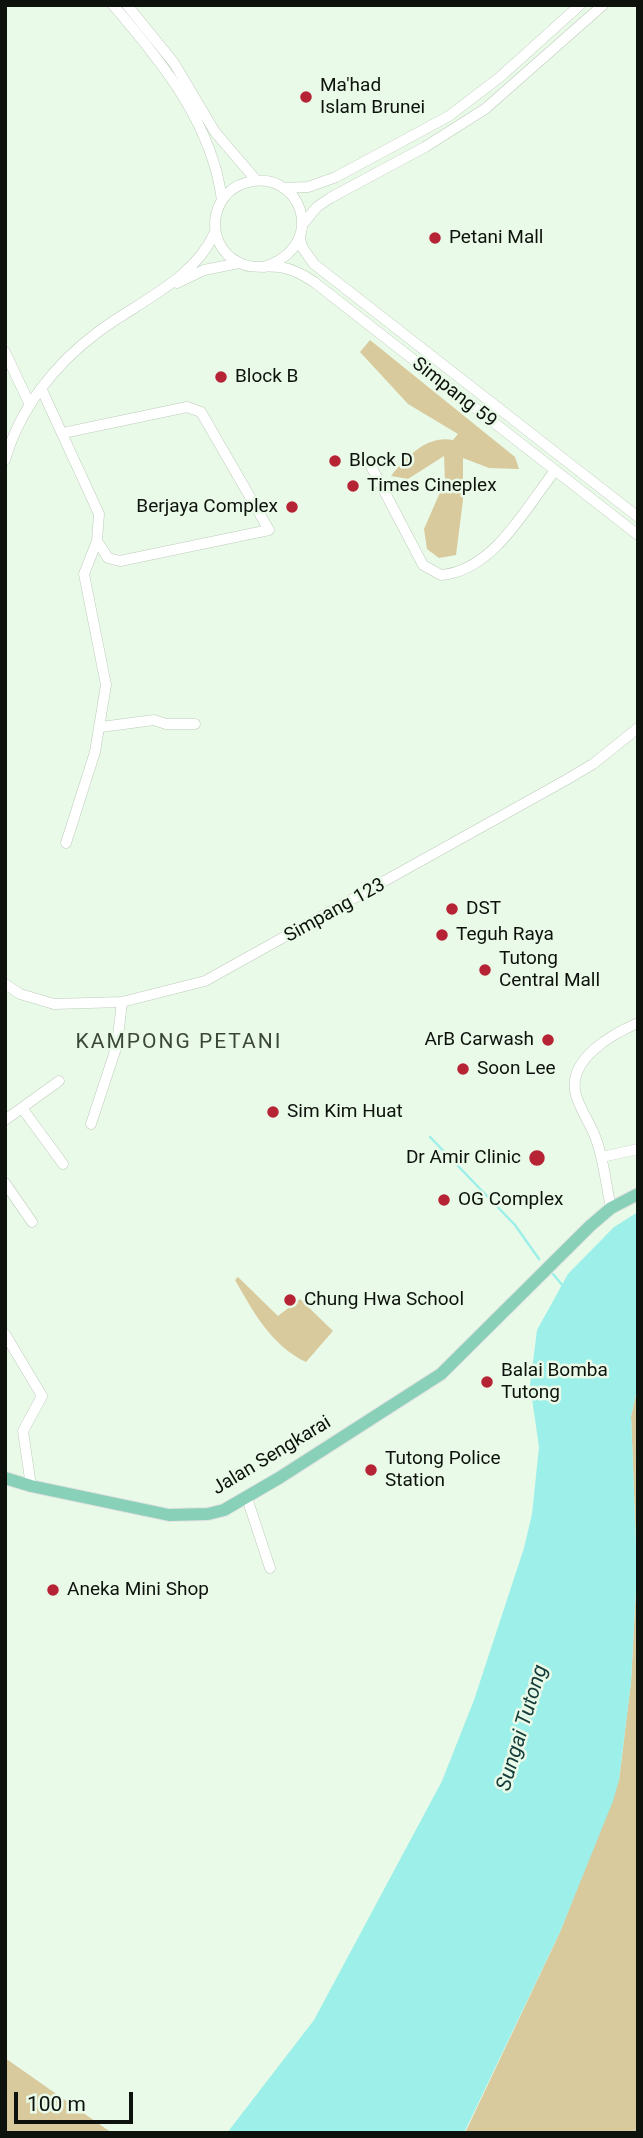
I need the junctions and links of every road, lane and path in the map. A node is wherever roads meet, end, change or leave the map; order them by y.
1 (113, 5) edge
2 (127, 5) edge
3 (580, 5) edge
4 (603, 5) edge
5 (500, 77) junction
6 (510, 89) junction
7 (256, 180) junction
8 (284, 188) junction
9 (222, 200) junction
10 (302, 225) junction
11 (215, 232) junction
12 (300, 238) junction
13 (239, 263) junction
14 (264, 267) junction
15 (152, 297) junction
16 (5, 352) edge
17 (41, 387) junction
18 (30, 405) junction
19 (63, 433) junction
20 (5, 460) edge
21 (372, 468) dead end
22 (554, 472) junction
23 (638, 517) edge
24 (638, 535) edge
25 (97, 541) junction
26 (195, 724) dead end
27 (101, 727) junction
28 (638, 728) edge
29 (66, 843) dead end
30 (5, 984) edge
31 (122, 1002) junction
32 (638, 1023) edge
33 (59, 1081) dead end
34 (22, 1108) junction
35 (5, 1120) edge
36 (91, 1124) dead end
37 (638, 1149) edge
38 (602, 1157) junction
39 (63, 1164) dead end
40 (5, 1182) edge
41 (638, 1194) edge
42 (611, 1208) junction
43 (32, 1222) dead end
44 (5, 1334) edge
45 (5, 1478) edge
46 (31, 1486) junction
47 (247, 1498) junction
48 (270, 1568) dead end

1 - 9 street
2 - 7 street
3 - 5 street
4 - 6 street
5 - 6 street
5 - 8 street
6 - 10 street
7 - 8 street
7 - 9 street
8 - 10 street
9 - 11 street
10 - 12 street
11 - 13 street
11 - 15 street
12 - 14 street
12 - 23 street, Simpang 59
13 - 14 street
13 - 15 street
14 - 22 street, Simpang 59
15 - 17 street
16 - 18 street
17 - 18 street
17 - 19 street
18 - 20 street
19 - 25 street
19 - 25 street
21 - 22 street
22 - 24 street, Simpang 59
25 - 27 street
26 - 27 street
27 - 29 street
28 - 31 street, Simpang 123
30 - 31 street, Simpang 123
31 - 36 street
32 - 38 street
33 - 34 street
34 - 35 street
34 - 39 street
37 - 38 street
38 - 42 street
40 - 43 street
41 - 42 main road, Jalan Sengkarai
42 - 47 main road, Jalan Sengkarai
44 - 46 street
45 - 46 main road, Jalan Sengkarai
46 - 47 main road, Jalan Sengkarai
47 - 48 street

